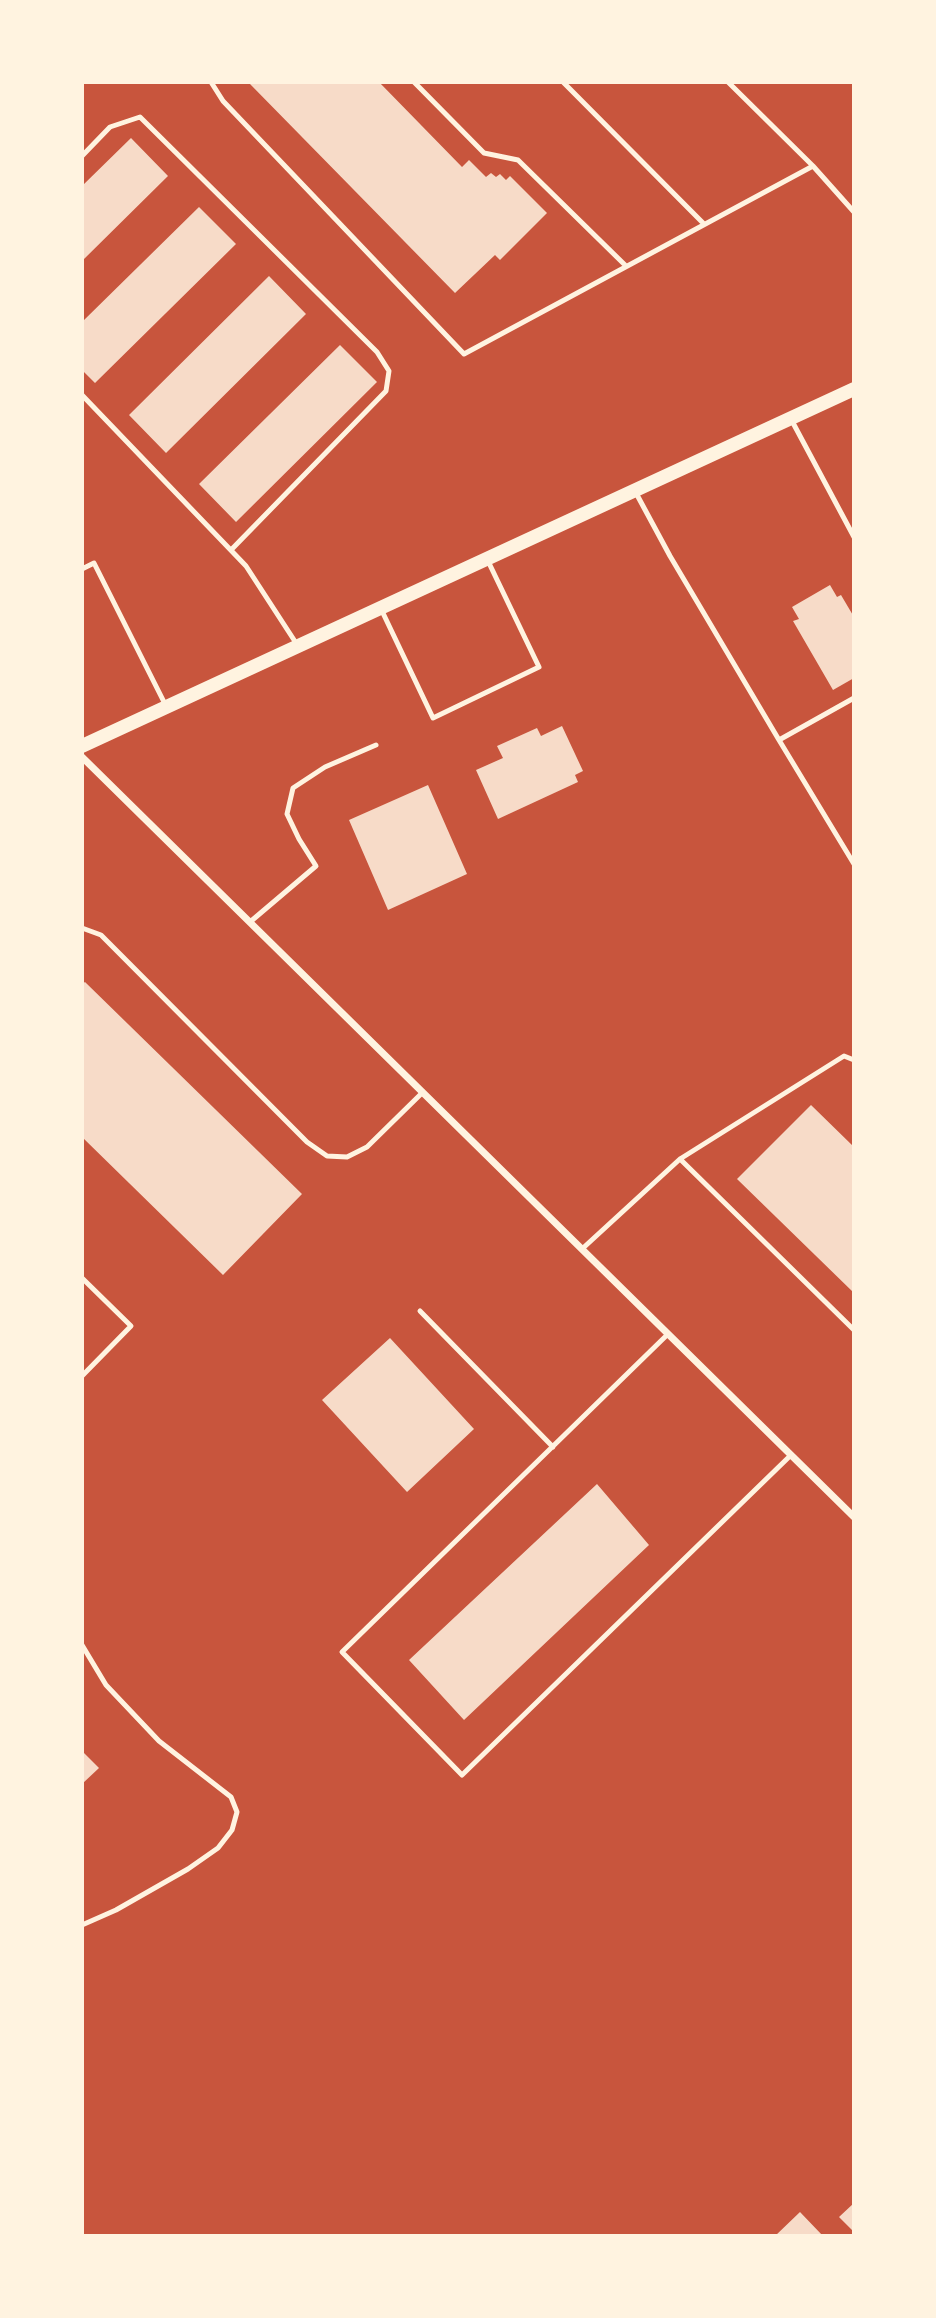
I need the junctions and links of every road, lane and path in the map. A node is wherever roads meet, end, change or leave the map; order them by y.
1 (211, 82) edge
2 (414, 82) edge
3 (563, 82) edge
4 (728, 82) edge
5 (82, 156) edge
6 (813, 166) junction
7 (854, 212) edge
8 (704, 224) junction
9 (626, 267) junction
10 (854, 389) edge
11 (82, 395) edge
12 (790, 418) junction
13 (635, 491) junction
14 (854, 537) edge
15 (231, 550) junction
16 (487, 559) junction
17 (82, 569) edge
18 (381, 608) junction
19 (298, 646) junction
20 (854, 698) edge
21 (167, 707) junction
22 (779, 740) junction
23 (376, 745) dead end
24 (82, 746) edge
25 (82, 757) edge
26 (854, 864) edge
27 (250, 922) junction
28 (82, 928) edge
29 (854, 1060) edge
30 (423, 1092) junction
31 (680, 1159) junction
32 (582, 1248) junction
33 (82, 1278) edge
34 (421, 1311) dead end
35 (854, 1329) edge
36 (668, 1334) junction
37 (82, 1376) edge
38 (553, 1447) junction
39 (791, 1455) junction
40 (854, 1517) edge
41 (82, 1645) edge
42 (82, 1925) edge

1 - 9 lane
2 - 9 lane
3 - 8 lane
4 - 6 lane
5 - 15 lane
6 - 7 lane
6 - 8 lane
8 - 9 lane
10 - 12 main road
11 - 15 lane
12 - 13 main road
12 - 14 lane
13 - 16 main road
13 - 22 lane
15 - 19 lane
16 - 18 main road
16 - 18 lane
17 - 21 lane
18 - 19 main road
19 - 21 main road
20 - 22 lane
21 - 24 main road
22 - 26 lane
23 - 27 lane
25 - 27 street
27 - 30 street
28 - 30 lane
29 - 31 lane
30 - 32 street
31 - 32 lane
31 - 35 lane
32 - 36 street
33 - 37 lane
34 - 38 lane
36 - 38 lane
36 - 39 street
38 - 39 lane
39 - 40 street
41 - 42 lane

